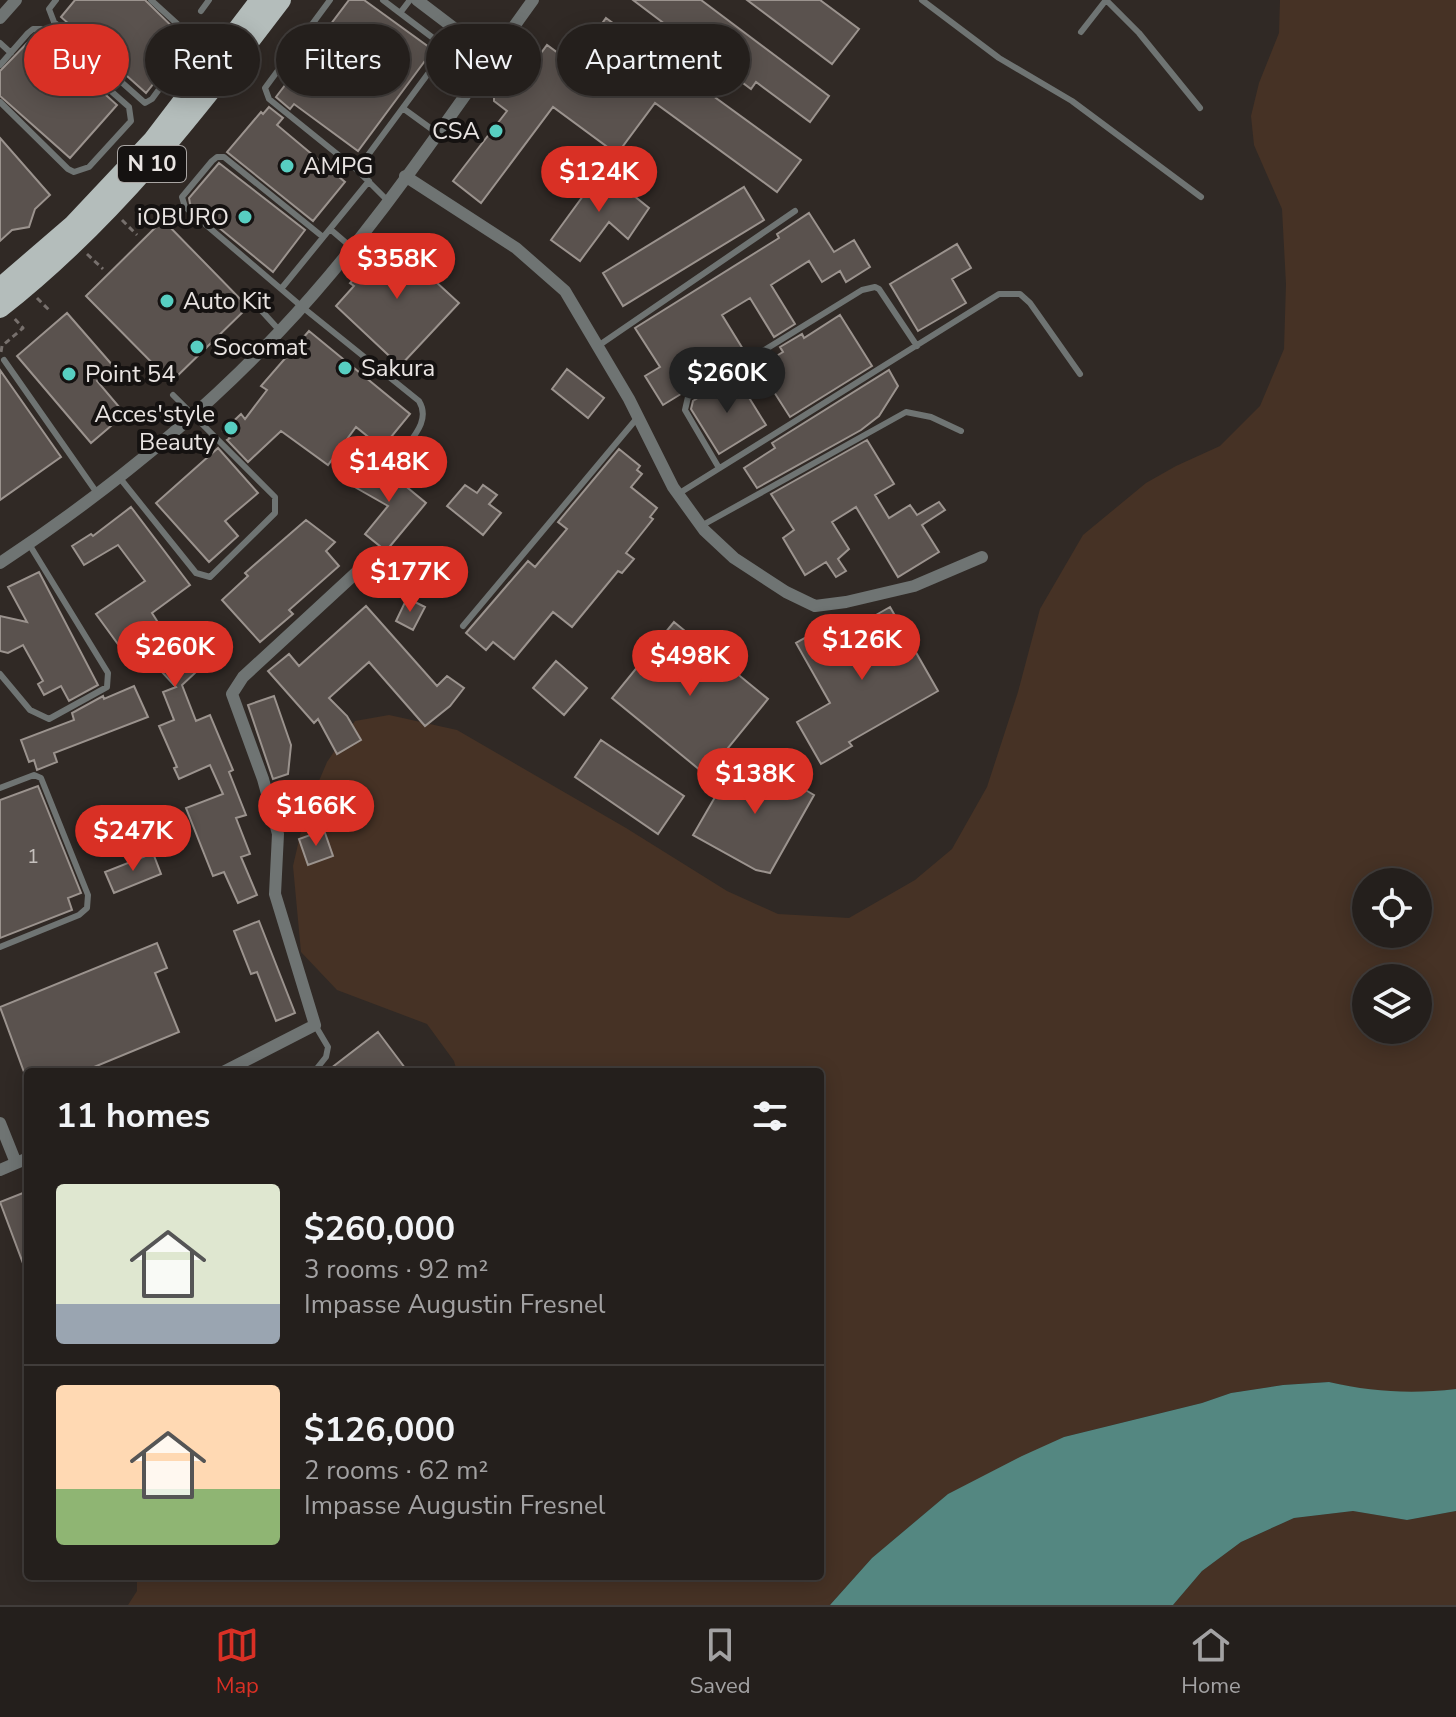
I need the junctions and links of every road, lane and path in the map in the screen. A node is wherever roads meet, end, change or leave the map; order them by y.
1 (16, 0) edge
2 (56, 0) edge
3 (151, 0) edge
4 (209, 0) edge
5 (260, 0) edge
6 (281, 0) edge
7 (330, 0) edge
8 (383, 0) edge
9 (410, 0) edge
10 (417, 0) edge
11 (533, 0) edge
12 (922, 0) edge
13 (1106, 0) edge
14 (201, 11) dead end
15 (400, 13) junction
16 (0, 18) edge
17 (449, 24) edge
18 (516, 24) edge
19 (1081, 32) dead end
20 (0, 43) edge
21 (11, 53) junction
22 (0, 65) edge
23 (464, 96) edge
24 (0, 102) edge
25 (1200, 108) dead end
26 (404, 109) junction
27 (437, 133) junction
28 (357, 170) junction
29 (405, 176) junction
30 (369, 181) junction
31 (1201, 197) dead end
32 (387, 200) junction
33 (110, 210) junction
34 (795, 211) dead end
35 (330, 229) junction
36 (137, 235) dead end
37 (323, 237) junction
38 (75, 243) junction
39 (351, 247) junction
40 (103, 269) dead end
41 (281, 289) junction
42 (1, 301) edge
43 (301, 306) junction
44 (259, 308) dead end
45 (280, 331) junction
46 (598, 346) junction
47 (917, 346) junction
48 (4, 360) joint
49 (1080, 374) dead end
50 (173, 395) dead end
51 (194, 416) junction
52 (638, 417) junction
53 (961, 431) dead end
54 (404, 450) dead end
55 (719, 468) junction
56 (119, 477) junction
57 (97, 493) junction
58 (678, 494) junction
59 (701, 526) junction
60 (29, 544) junction
61 (982, 557) dead end
62 (0, 563) edge
63 (358, 571) dead end
64 (463, 626) dead end
65 (0, 674) edge
66 (0, 788) edge
67 (0, 947) edge
68 (315, 1025) junction
69 (231, 1068) edge
70 (317, 1068) edge
71 (0, 1123) edge
72 (22, 1161) edge
73 (0, 1170) edge

1 - 16 street
2 - 3 lane
4 - 14 lane
5 - 42 main road, N 10
6 - 33 main road, N 10
7 - 28 lane
8 - 15 lane
9 - 15 lane
10 - 17 street
11 - 18 street
12 - 31 lane
13 - 19 lane
13 - 25 lane
15 - 26 lane
20 - 21 lane
21 - 22 lane
21 - 24 lane
23 - 27 street
26 - 27 lane
26 - 28 lane
27 - 29 street
28 - 30 lane
29 - 32 street
29 - 46 street
30 - 32 lane
30 - 35 lane
32 - 39 street
33 - 36 path
33 - 38 main road, N 10
34 - 46 lane
35 - 37 lane
35 - 39 lane
37 - 41 lane
37 - 41 lane
38 - 40 path
38 - 42 main road, N 10
39 - 43 street
41 - 43 lane
42 - 48 path
43 - 45 street
43 - 54 lane
44 - 45 lane
45 - 51 street
46 - 52 street
47 - 49 lane
47 - 55 lane
47 - 55 lane
48 - 57 lane
50 - 51 lane
51 - 56 street
51 - 56 lane
52 - 58 street
52 - 64 lane
53 - 59 lane
55 - 58 lane
56 - 57 street
57 - 60 street
58 - 59 street
59 - 61 street
60 - 62 street
60 - 65 lane
63 - 68 street
66 - 67 lane
68 - 69 street
68 - 70 lane
71 - 72 street
72 - 73 street

